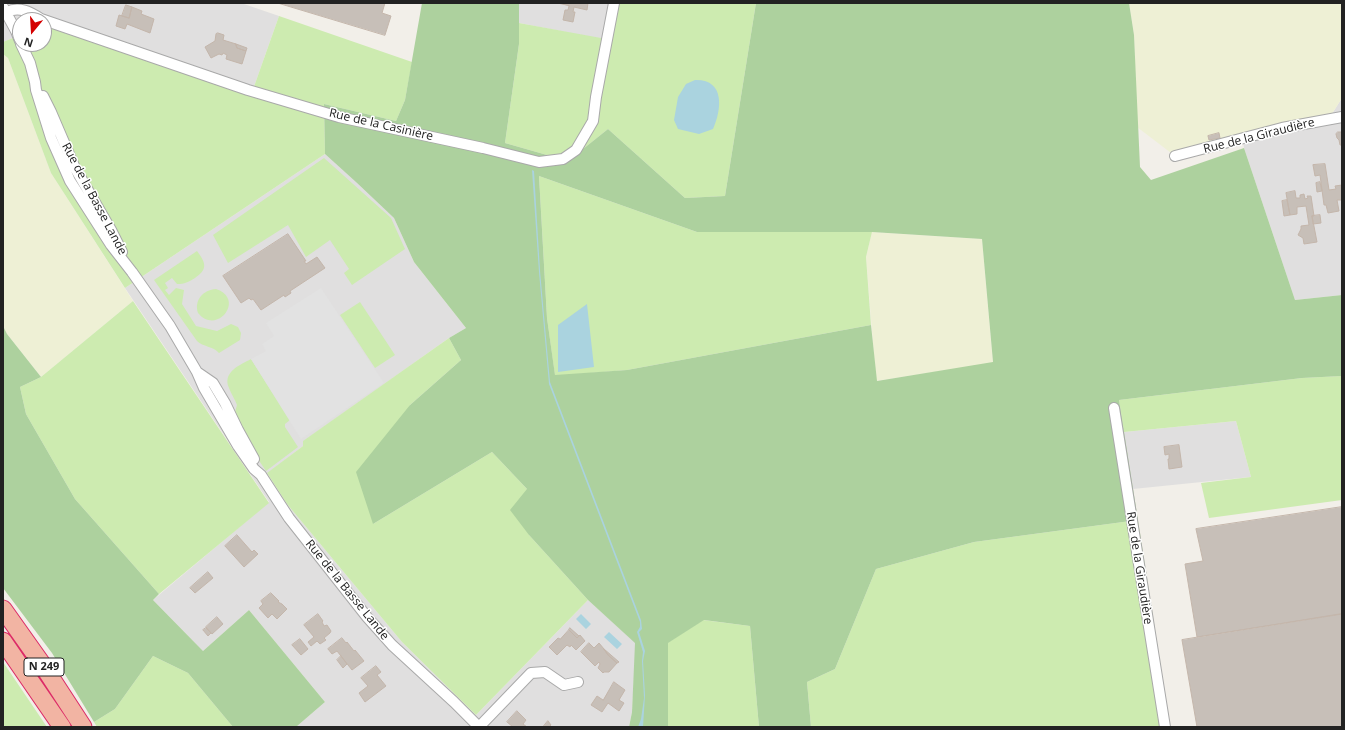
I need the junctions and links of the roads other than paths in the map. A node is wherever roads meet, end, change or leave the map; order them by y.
1 (614, 3) edge
2 (5, 9) edge
3 (26, 12) edge
4 (12, 20) edge
5 (52, 24) edge
6 (25, 52) edge
7 (1342, 117) edge
8 (1176, 156) dead end
9 (1114, 408) dead end
10 (3, 609) edge
11 (3, 641) edge
12 (578, 682) dead end
13 (62, 727) edge
14 (84, 727) edge
15 (479, 727) edge
16 (1165, 727) edge

1 - 5 street, Rue de la Casinière
2 - 3 street, Rue de la Casinière
2 - 4 street
6 - 15 street, Rue de la Basse Lande
7 - 8 street, Rue de la Giraudière
9 - 16 street, Rue de la Giraudière
10 - 14 highway, N 249
11 - 13 highway, N 249
12 - 15 street

